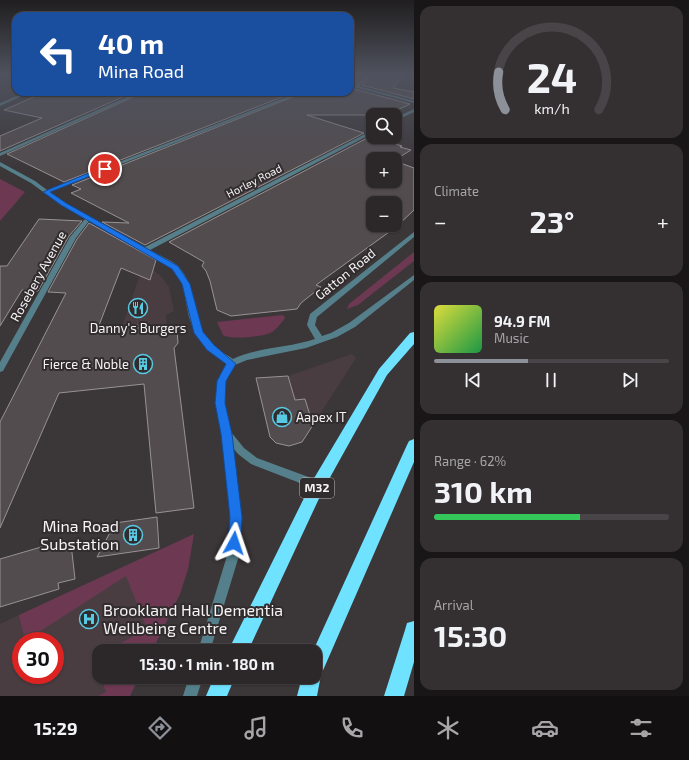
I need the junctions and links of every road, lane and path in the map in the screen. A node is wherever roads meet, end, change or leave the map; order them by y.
1 (109, 106) edge
2 (265, 106) edge
3 (414, 110) edge
4 (402, 116) edge
5 (366, 135) edge
6 (0, 155) edge
7 (0, 164) edge
8 (46, 192) junction
9 (89, 218) junction
10 (414, 234) edge
11 (145, 250) junction
12 (414, 277) edge
13 (414, 336) edge
14 (320, 340) junction
15 (232, 364) junction
16 (0, 369) edge
17 (227, 434) junction
18 (414, 445) edge
19 (318, 485) junction
20 (414, 630) edge
21 (206, 644) edge
22 (241, 644) edge
23 (322, 652) edge
24 (194, 684) edge
25 (222, 684) edge
26 (310, 684) edge
27 (190, 696) edge
28 (216, 696) edge
29 (307, 696) edge
30 (394, 696) edge

1 - 6 street
2 - 8 street
3 - 4 street
5 - 11 street, Horley Road
7 - 8 street
8 - 9 street
9 - 11 street
9 - 16 street, Rosebery Avenue
10 - 14 street, Gatton Road
11 - 15 street
12 - 14 street
13 - 19 highway, M32
14 - 15 street
15 - 17 street
17 - 19 street
17 - 21 street
18 - 23 highway
19 - 22 highway, M32
20 - 30 highway
24 - 27 street
25 - 28 highway
26 - 29 highway

